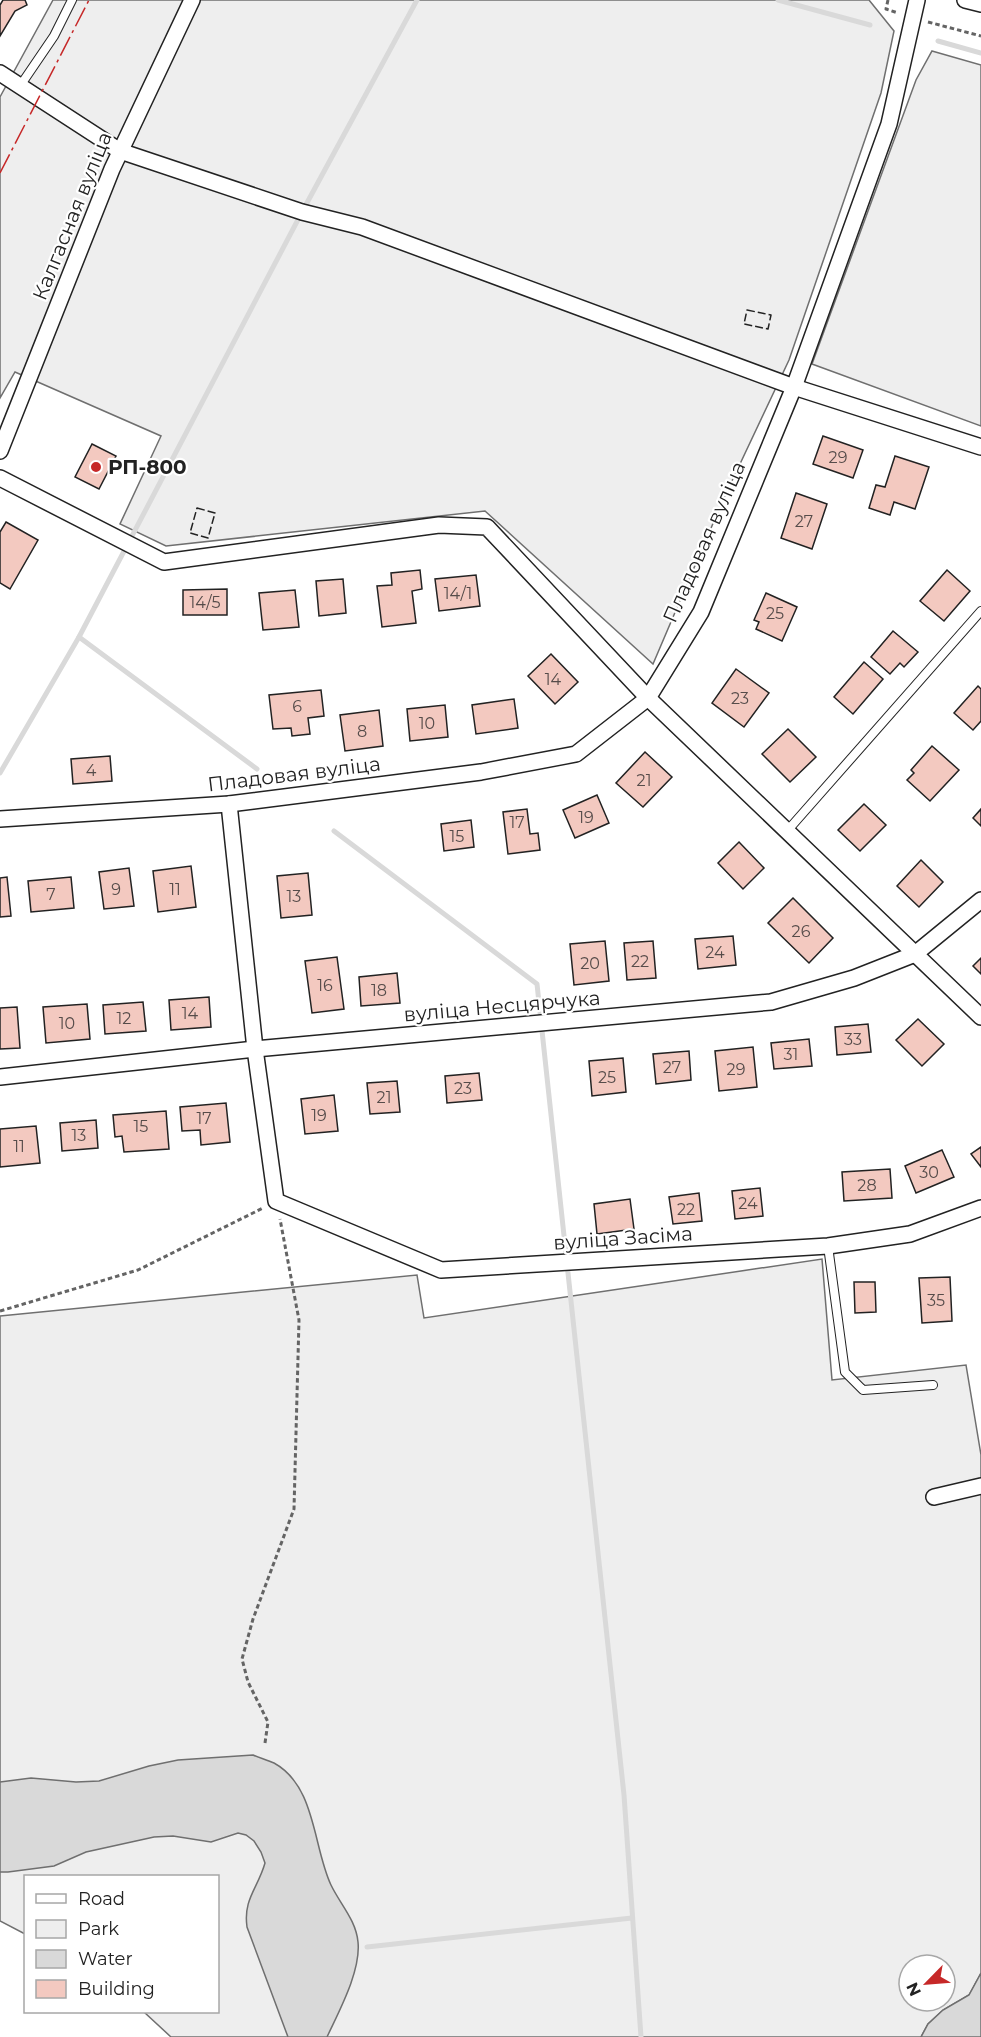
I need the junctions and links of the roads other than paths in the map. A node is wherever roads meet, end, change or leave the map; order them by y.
1 (72, 0) edge
2 (192, 0) edge
3 (917, 0) edge
4 (965, 0) edge
5 (981, 4) edge
6 (0, 75) edge
7 (20, 87) junction
8 (120, 151) junction
9 (794, 387) junction
10 (981, 447) edge
11 (0, 451) edge
12 (0, 478) edge
13 (981, 611) edge
14 (648, 698) junction
15 (229, 804) junction
16 (0, 819) edge
17 (788, 830) junction
18 (981, 900) edge
19 (915, 954) junction
20 (981, 1017) edge
21 (255, 1049) junction
22 (0, 1077) edge
23 (981, 1208) edge
24 (828, 1246) junction
25 (933, 1385) dead end
26 (981, 1486) edge
27 (933, 1497) dead end

1 - 7 lane
2 - 8 street, Калгасная вуліца
3 - 9 street, Пладовая вуліца
4 - 5 street
6 - 7 street
7 - 8 street
8 - 9 street
8 - 11 street, Калгасная вуліца
9 - 10 street
9 - 14 street, Пладовая вуліца
12 - 14 street
13 - 17 lane
14 - 15 street, Пладовая вуліца
14 - 17 street
15 - 16 street, Пладовая вуліца
15 - 21 street
17 - 19 street
18 - 19 street, вуліца Несцярчука
19 - 20 street
19 - 21 street, вуліца Несцярчука
21 - 22 street, вуліца Несцярчука
21 - 24 street, вуліца Засіма
23 - 24 street, вуліца Засіма
24 - 25 lane
26 - 27 street

